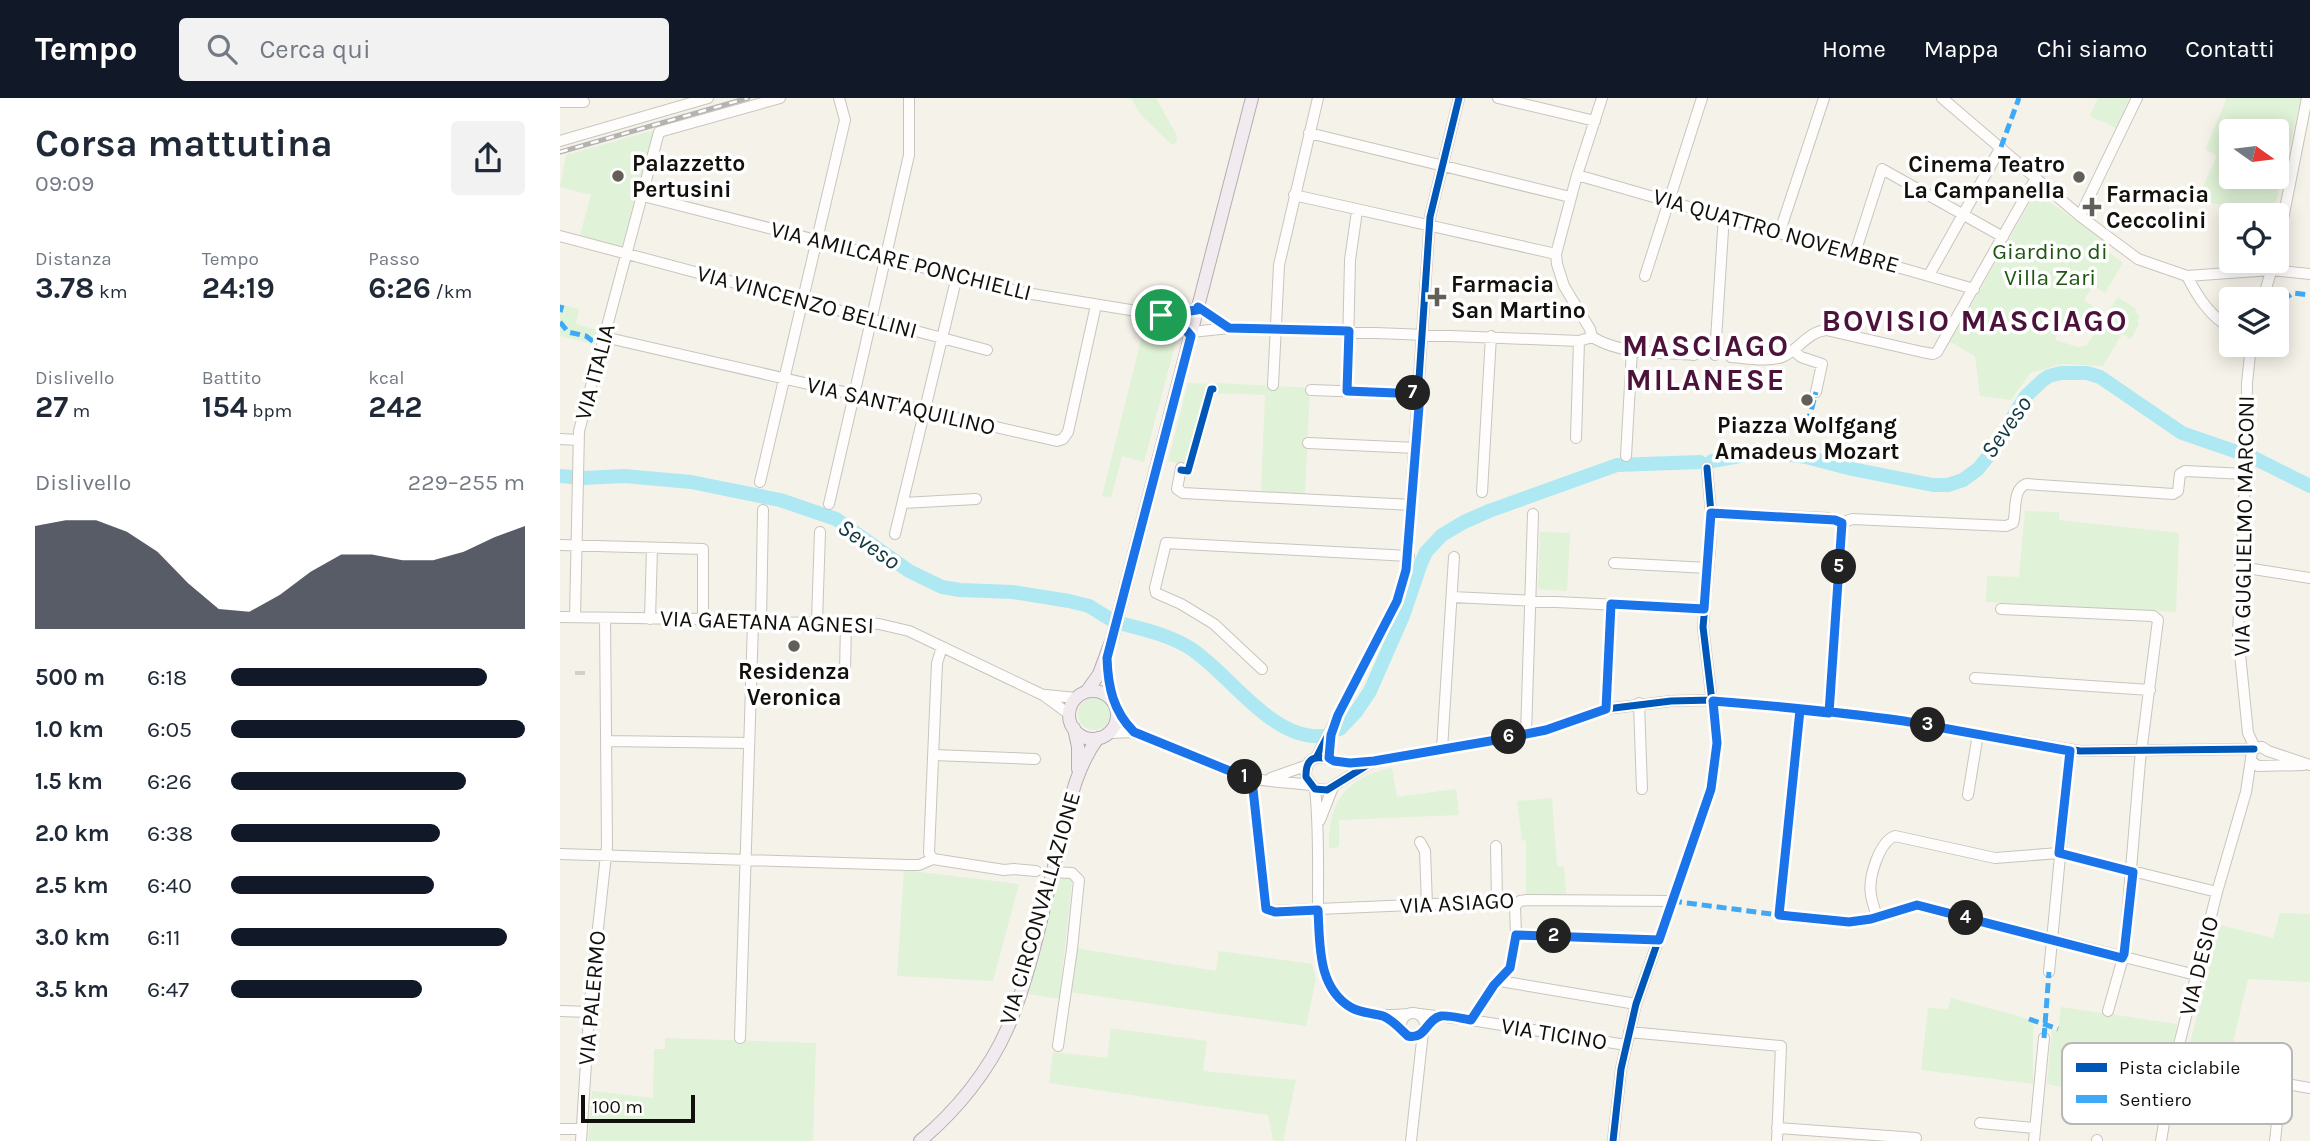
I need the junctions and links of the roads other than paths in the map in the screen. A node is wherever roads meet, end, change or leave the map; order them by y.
1 (708, 98) edge
2 (780, 98) edge
3 (839, 98) edge
4 (909, 98) edge
5 (1252, 98) edge
6 (1318, 98) edge
7 (1459, 98) edge
8 (1497, 98) edge
9 (1602, 98) edge
10 (1702, 98) edge
11 (1824, 98) edge
12 (1942, 98) edge
13 (2137, 98) edge
14 (560, 102) edge
15 (584, 102) dead end
16 (2307, 103) edge
17 (1595, 121) junction
18 (1309, 134) junction
19 (560, 141) edge
20 (2001, 147) junction
21 (1443, 166) junction
22 (1577, 174) junction
23 (2036, 178) junction
24 (1295, 190) junction
25 (643, 196) junction
26 (1570, 197) junction
27 (1669, 200) junction
28 (2286, 203) edge
29 (1357, 211) junction
30 (1962, 214) junction
31 (1724, 215) junction
32 (2080, 216) junction
33 (1429, 226) junction
34 (1780, 231) junction
35 (560, 236) edge
36 (2003, 237) junction
37 (816, 241) junction
38 (1855, 253) junction
39 (627, 254) junction
40 (1556, 254) junction
41 (886, 259) junction
42 (2289, 269) edge
43 (2234, 273) edge
44 (2310, 274) edge
45 (1929, 275) junction
46 (2208, 275) junction
47 (957, 276) junction
48 (1645, 276) dead end
49 (2187, 276) junction
50 (1974, 289) junction
51 (2196, 291) junction
52 (802, 300) junction
53 (1096, 305) junction
54 (1198, 308) junction
55 (1161, 315) junction
56 (871, 319) junction
57 (2219, 320) edge
58 (1229, 328) junction
59 (1276, 329) junction
60 (1349, 331) junction
61 (1423, 333) junction
62 (1191, 334) junction
63 (1491, 336) junction
64 (604, 337) junction
65 (1592, 337) junction
66 (942, 338) junction
67 (1579, 341) junction
68 (987, 350) dead end
69 (1632, 350) junction
70 (1794, 351) junction
71 (1694, 355) dead end
72 (1715, 355) dead end
73 (1731, 357) dead end
74 (2250, 357) edge
75 (784, 380) junction
76 (1273, 385) dead end
77 (1311, 390) dead end
78 (1347, 391) junction
79 (1816, 392) dead end
80 (1420, 394) junction
81 (853, 396) junction
82 (925, 412) junction
83 (1576, 438) dead end
84 (560, 439) edge
85 (578, 440) junction
86 (1308, 443) dead end
87 (1416, 448) junction
88 (1626, 456) dead end
89 (1181, 468) dead end
90 (1706, 468) dead end
91 (2246, 468) junction
92 (760, 482) dead end
93 (1482, 492) dead end
94 (976, 499) dead end
95 (903, 503) junction
96 (829, 504) dead end
97 (1412, 505) junction
98 (763, 510) dead end
99 (1711, 513) junction
100 (1533, 514) dead end
101 (1842, 523) junction
102 (820, 532) dead end
103 (895, 534) dead end
104 (560, 545) edge
105 (576, 546) junction
106 (652, 548) junction
107 (1409, 556) junction
108 (1454, 557) dead end
109 (1614, 563) dead end
110 (2240, 567) junction
111 (1708, 568) junction
112 (2310, 578) edge
113 (1452, 597) junction
114 (1531, 601) junction
115 (1611, 604) junction
116 (1704, 609) junction
117 (2001, 609) dead end
118 (560, 617) edge
119 (575, 617) junction
120 (605, 618) junction
121 (650, 619) junction
122 (702, 619) junction
123 (817, 621) junction
124 (757, 622) junction
125 (846, 622) junction
126 (942, 647) junction
127 (1107, 658) junction
128 (1262, 669) dead end
129 (845, 672) dead end
130 (1975, 678) dead end
131 (2150, 690) junction
132 (1044, 695) junction
133 (1082, 695) junction
134 (1713, 701) junction
135 (1639, 703) junction
136 (1115, 705) junction
137 (1606, 709) junction
138 (1800, 710) junction
139 (1829, 713) junction
140 (1069, 714) junction
141 (1074, 728) junction
142 (1134, 732) junction
143 (1526, 734) junction
144 (1978, 734) junction
145 (1103, 736) junction
146 (607, 741) junction
147 (1328, 742) junction
148 (749, 743) junction
149 (1442, 749) junction
150 (2070, 751) junction
151 (2142, 751) junction
152 (933, 755) junction
153 (2254, 756) junction
154 (1035, 759) dead end
155 (1332, 759) junction
156 (1312, 761) junction
157 (1374, 761) junction
158 (2310, 765) edge
159 (1078, 772) junction
160 (1268, 779) junction
161 (1252, 780) junction
162 (1335, 785) junction
163 (1312, 787) junction
164 (1642, 789) dead end
165 (1968, 795) dead end
166 (1319, 823) junction
167 (1423, 846) dead end
168 (1496, 846) dead end
169 (2059, 853) junction
170 (560, 854) edge
171 (606, 856) junction
172 (933, 859) junction
173 (745, 861) junction
174 (1037, 872) dead end
175 (1052, 872) junction
176 (2133, 872) junction
177 (2217, 892) junction
178 (1672, 901) junction
179 (1497, 902) junction
180 (1427, 905) junction
181 (1515, 906) junction
182 (1318, 910) junction
183 (1877, 916) junction
184 (1516, 935) junction
185 (1659, 940) junction
186 (2052, 940) junction
187 (2122, 958) junction
188 (2049, 972) dead end
189 (2196, 975) junction
190 (1500, 981) junction
191 (1636, 1004) junction
192 (560, 1011) edge
193 (2108, 1011) dead end
194 (590, 1012) junction
195 (1414, 1014) junction
196 (1441, 1016) junction
197 (1384, 1017) junction
198 (1471, 1020) junction
199 (1424, 1030) junction
200 (1405, 1032) junction
201 (1629, 1032) junction
202 (740, 1038) dead end
203 (2044, 1038) dead end
204 (2179, 1043) edge
205 (1626, 1045) junction
206 (1058, 1046) dead end
207 (1421, 1058) junction
208 (2292, 1085) edge
209 (2310, 1088) edge
210 (1980, 1123) dead end
211 (1777, 1128) junction
212 (2035, 1128) junction
213 (560, 1129) edge
214 (581, 1135) edge
215 (1916, 1138) dead end
216 (920, 1141) edge
217 (1411, 1141) edge
218 (1613, 1141) edge
219 (1777, 1141) edge
220 (2034, 1141) edge

1 - 19 street
2 - 25 street, VIA ITALIA
3 - 37 street
4 - 41 street
5 - 54 main road
6 - 18 street
7 - 21 street
8 - 17 street
9 - 17 street
10 - 27 street
11 - 34 street
12 - 20 street
13 - 32 street
14 - 15 street
16 - 28 street
17 - 22 street
18 - 21 street
18 - 24 street
20 - 23 street
20 - 30 street
21 - 26 street
21 - 33 street
22 - 26 street
22 - 27 street, VIA QUATTRO NOVEMBRE
23 - 32 street
23 - 36 street
24 - 29 street
24 - 59 street
25 - 37 street, VIA AMILCARE PONCHIELLI
25 - 39 street, VIA ITALIA
26 - 40 street
27 - 31 street, VIA QUATTRO NOVEMBRE
27 - 48 street
29 - 33 street
29 - 60 street
30 - 36 street
30 - 38 street
30 - 45 street
31 - 34 street, VIA QUATTRO NOVEMBRE
31 - 72 street
32 - 49 street
33 - 40 street
33 - 61 street
34 - 38 street, VIA QUATTRO NOVEMBRE
35 - 39 street, VIA VINCENZO BELLINI
36 - 50 street
37 - 41 street, VIA AMILCARE PONCHIELLI
37 - 52 street
38 - 45 street, VIA QUATTRO NOVEMBRE
39 - 52 street, VIA VINCENZO BELLINI
39 - 64 street, VIA ITALIA
40 - 65 street
41 - 47 street, VIA AMILCARE PONCHIELLI
41 - 56 street
42 - 44 street
43 - 46 street
45 - 50 street, VIA QUATTRO NOVEMBRE
46 - 49 street
46 - 51 street
47 - 53 street, VIA AMILCARE PONCHIELLI
47 - 66 street
49 - 51 street
50 - 70 street
51 - 57 street
52 - 56 street, VIA VINCENZO BELLINI
52 - 75 street
53 - 55 street, VIA AMILCARE PONCHIELLI
53 - 82 street, VIA SANT'AQUILINO
54 - 55 street, VIA AMILCARE PONCHIELLI
54 - 58 street
54 - 62 main road
55 - 62 street, VIA AMILCARE PONCHIELLI
56 - 66 street, VIA VINCENZO BELLINI
56 - 81 street
58 - 59 street
58 - 62 street
59 - 60 street
59 - 76 street
60 - 61 street
60 - 78 street
61 - 63 street
61 - 80 street
62 - 127 main road
63 - 67 street
63 - 93 street
64 - 75 street, VIA SANT'AQUILINO
64 - 85 street, VIA ITALIA
65 - 67 street
65 - 69 street
66 - 68 street, VIA VINCENZO BELLINI
66 - 82 street
67 - 83 street
69 - 71 street
69 - 88 street
70 - 73 street
70 - 79 street
74 - 91 street, VIA GUGLIELMO MARCONI
75 - 81 street, VIA SANT'AQUILINO
75 - 92 street
77 - 78 street
78 - 80 street
80 - 87 street
81 - 82 street, VIA SANT'AQUILINO
81 - 96 street
82 - 95 street
84 - 85 street
85 - 105 street, VIA ITALIA
86 - 87 street
87 - 97 street
89 - 97 street
90 - 99 street
91 - 101 street
91 - 110 street, VIA GUGLIELMO MARCONI
94 - 95 street
95 - 103 street
97 - 107 street
98 - 124 street
99 - 101 street
99 - 111 street
100 - 114 street
101 - 139 street
102 - 123 street
104 - 105 street
105 - 106 street
105 - 119 street, VIA ITALIA
106 - 121 street
106 - 122 street
107 - 128 street
107 - 147 street
108 - 113 street
109 - 111 street
110 - 112 street
110 - 153 street, VIA GUGLIELMO MARCONI
111 - 116 street
113 - 114 street
113 - 149 street
114 - 115 street
114 - 143 street
115 - 116 street
115 - 137 street
116 - 134 street
117 - 131 street
118 - 119 street, VIA GAETANA AGNESI
119 - 120 street, VIA GAETANA AGNESI
120 - 121 street, VIA GAETANA AGNESI
120 - 146 street, VIA PALERMO
121 - 122 street, VIA GAETANA AGNESI
122 - 124 street, VIA GAETANA AGNESI
123 - 124 street, VIA GAETANA AGNESI
123 - 125 street, VIA GAETANA AGNESI
124 - 148 street
125 - 126 street, VIA GAETANA AGNESI
125 - 129 street
126 - 132 street, VIA GAETANA AGNESI
126 - 152 street
127 - 133 main road
127 - 136 main road
130 - 131 street
131 - 151 street
132 - 133 street, VIA GAETANA AGNESI
132 - 140 street, VIA GAETANA AGNESI
133 - 136 main road
133 - 140 main road
134 - 135 street
134 - 138 street
134 - 178 street
135 - 137 street
135 - 164 street
136 - 142 street
136 - 145 main road
137 - 143 street
138 - 139 street
138 - 183 street
139 - 144 street
140 - 141 main road
141 - 145 main road
141 - 159 main road, VIA CIRCONVALLAZIONE
142 - 145 street
142 - 161 street
143 - 149 street
144 - 150 street
144 - 165 street
145 - 159 main road, VIA CIRCONVALLAZIONE
146 - 148 street
146 - 171 street, VIA PALERMO
147 - 155 street
147 - 156 street
148 - 173 street
149 - 157 street
150 - 151 street
150 - 169 street
151 - 153 street
151 - 176 street
152 - 154 street
152 - 172 street
153 - 158 street
153 - 158 street
153 - 177 street, VIA DESIO
155 - 156 street
155 - 157 street
155 - 162 street
156 - 160 street
156 - 163 street
157 - 162 street
159 - 175 main road, VIA CIRCONVALLAZIONE
160 - 161 street
160 - 163 street
161 - 182 street, VIA ASIAGO
162 - 163 street
162 - 166 street
163 - 166 street
166 - 182 street, VIA TICINO
167 - 180 street
168 - 179 street
169 - 176 street
169 - 183 street
169 - 186 street
170 - 171 street
171 - 173 street
171 - 194 street, VIA PALERMO
172 - 173 street
172 - 174 street
173 - 202 street
175 - 206 street
175 - 216 main road, VIA CIRCONVALLAZIONE
176 - 177 street
176 - 187 street
177 - 189 street, VIA DESIO
178 - 181 street, VIA ASIAGO
178 - 185 street
179 - 180 street, VIA ASIAGO
179 - 181 street, VIA ASIAGO
180 - 182 street, VIA ASIAGO
181 - 184 street
182 - 197 street, VIA TICINO
183 - 186 street
184 - 185 street
184 - 190 street
185 - 191 street
186 - 187 street
186 - 188 street
187 - 189 street
187 - 193 street
189 - 204 street, VIA DESIO
190 - 191 street
190 - 198 street
191 - 201 street
192 - 194 street
194 - 214 street, VIA PALERMO
195 - 196 street, VIA TICINO
195 - 197 street, VIA TICINO
195 - 199 street
195 - 200 street
196 - 198 street, VIA TICINO
196 - 199 street
197 - 200 street, VIA TICINO
198 - 205 street, VIA TICINO
199 - 200 street
199 - 207 street
200 - 207 street
201 - 205 street
201 - 211 street
203 - 212 street
205 - 218 street
207 - 217 street
208 - 209 street
210 - 212 street
211 - 215 street
211 - 219 street
212 - 220 street
213 - 214 street

